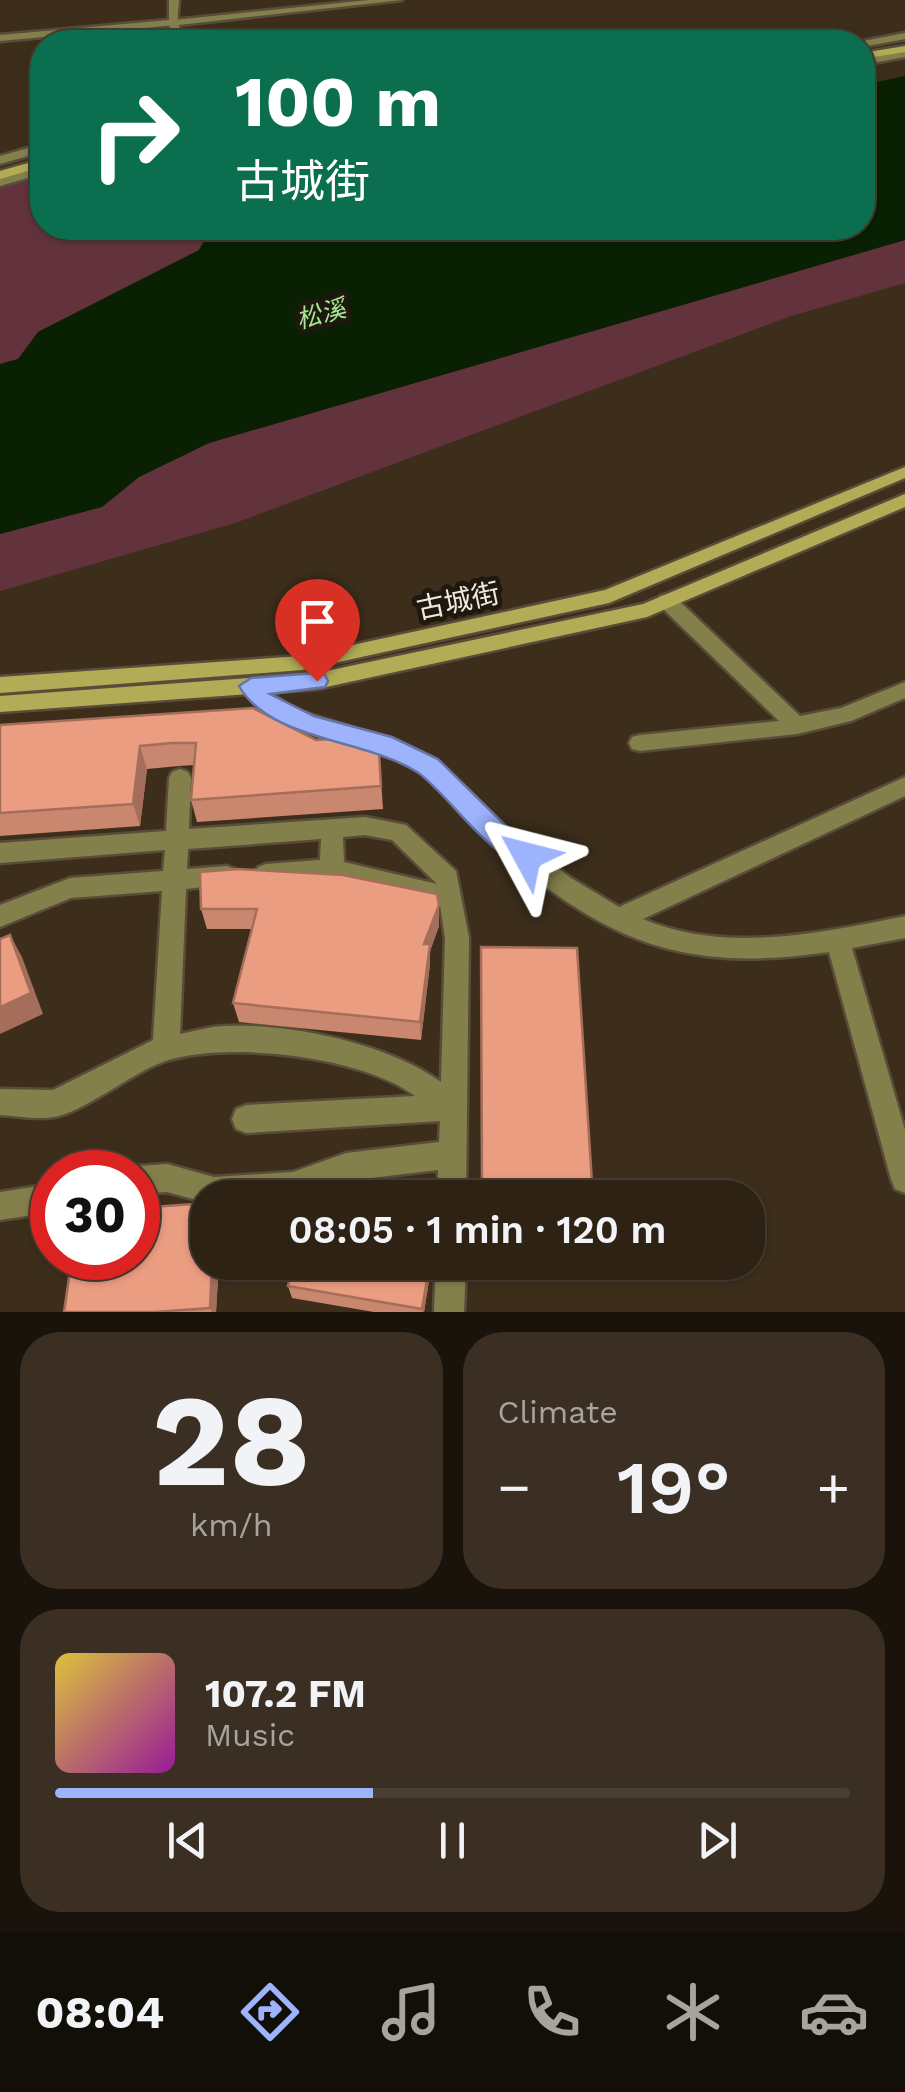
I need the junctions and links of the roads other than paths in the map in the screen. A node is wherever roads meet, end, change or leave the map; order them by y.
1 (170, 0) edge
2 (397, 0) edge
3 (170, 23) junction
4 (91, 30) edge
5 (173, 30) edge
6 (30, 35) edge
7 (0, 38) edge
8 (905, 45) edge
9 (875, 51) edge
10 (875, 51) edge
11 (30, 155) edge
12 (0, 163) edge
13 (30, 170) edge
14 (0, 178) edge
15 (905, 472) edge
16 (905, 500) edge
17 (667, 601) junction
18 (0, 685) edge
19 (251, 686) junction
20 (905, 690) edge
21 (0, 704) edge
22 (797, 726) junction
23 (640, 743) dead end
24 (180, 778) dead end
25 (905, 786) edge
26 (332, 829) junction
27 (176, 840) junction
28 (0, 853) edge
29 (332, 869) junction
30 (175, 880) junction
31 (450, 897) junction
32 (0, 916) edge
33 (616, 920) junction
34 (905, 928) edge
35 (837, 938) junction
36 (166, 1048) junction
37 (0, 1102) edge
38 (453, 1107) junction
39 (246, 1118) dead end
40 (453, 1154) junction
41 (160, 1178) edge
42 (905, 1178) edge
43 (452, 1180) edge
44 (30, 1201) edge
45 (0, 1206) edge
46 (450, 1280) edge
47 (449, 1312) edge

1 - 3 street
2 - 3 street
3 - 4 street
3 - 5 street
6 - 7 street
8 - 9 street
8 - 10 street
11 - 12 main road
13 - 14 street
15 - 18 main road, 古城街
16 - 17 main road, 古城街
17 - 19 main road, 古城街
17 - 22 street
19 - 21 main road, 古城街
19 - 33 street
20 - 22 street
22 - 23 street
24 - 27 street
25 - 33 street
26 - 27 street
26 - 29 street
26 - 31 street
27 - 28 street
27 - 30 street
29 - 30 street
29 - 31 street
30 - 32 street
30 - 36 street
31 - 38 street
33 - 35 street
34 - 35 street
35 - 42 street
36 - 37 street
36 - 38 street
38 - 39 street
38 - 40 street
40 - 41 street
40 - 43 street
44 - 45 street
46 - 47 street

